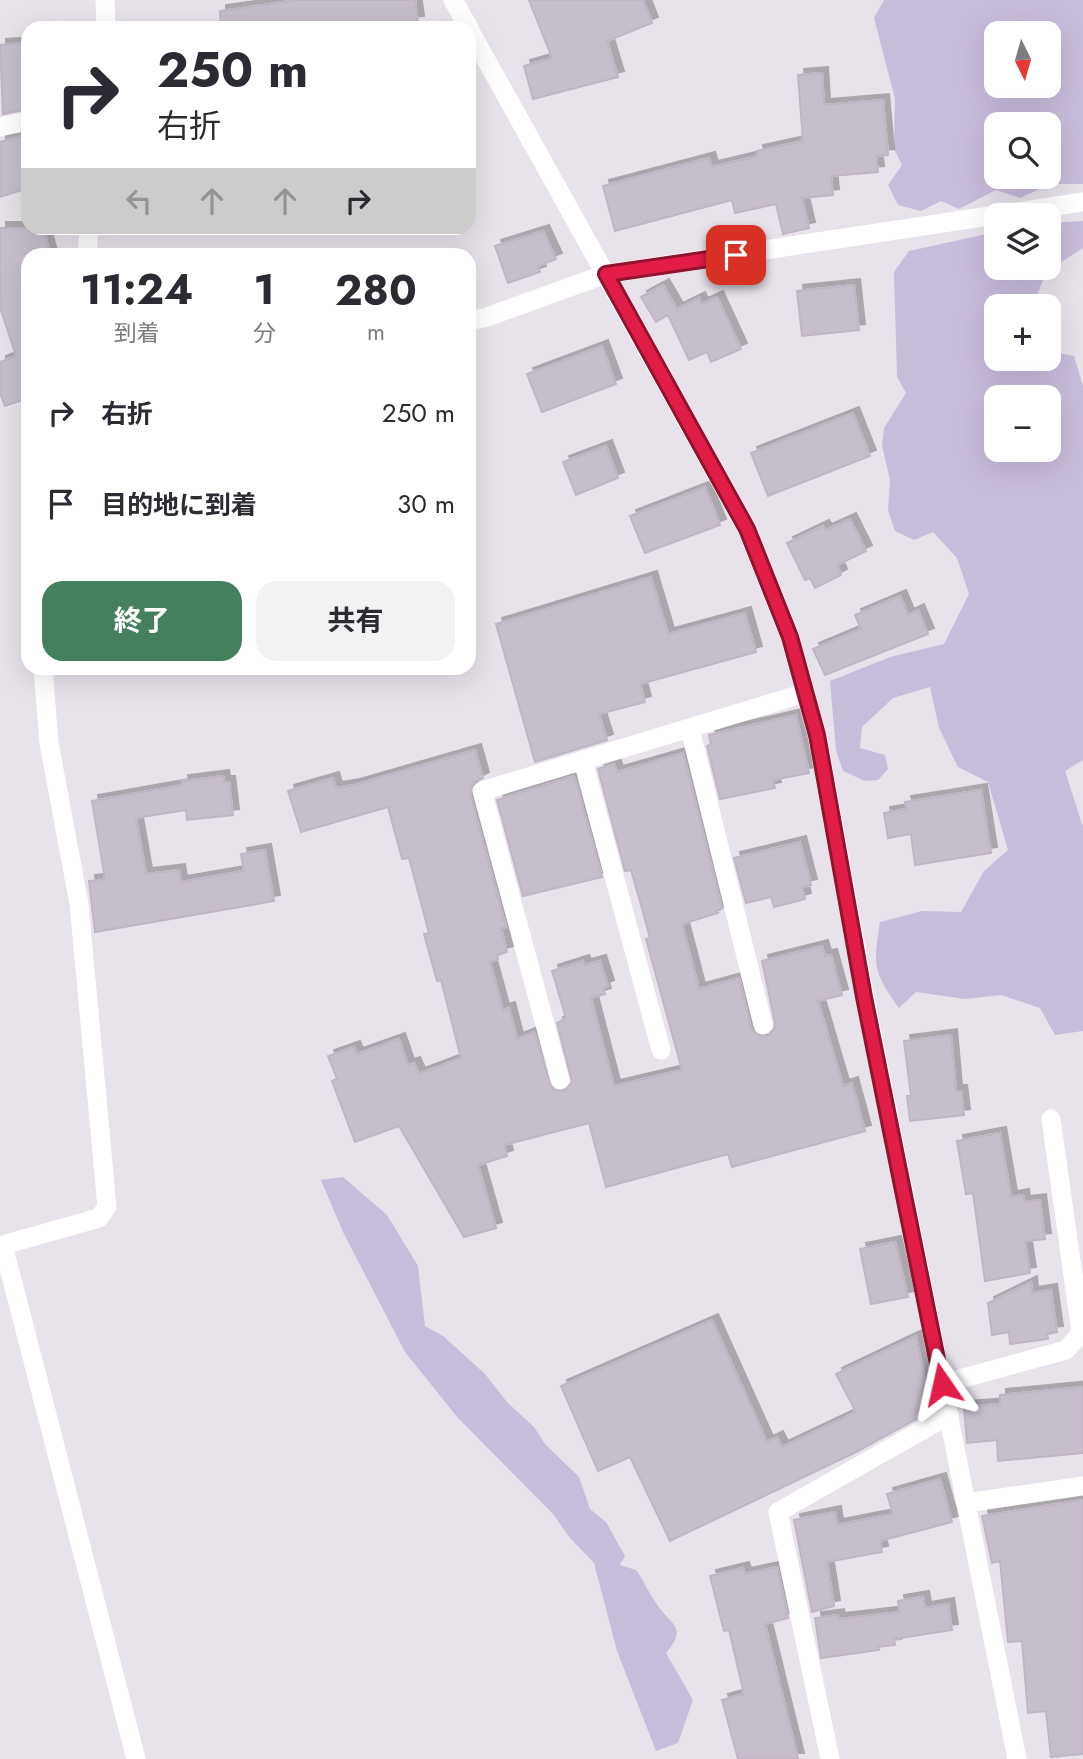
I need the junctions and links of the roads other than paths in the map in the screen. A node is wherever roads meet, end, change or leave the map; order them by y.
1 (105, 0) edge
2 (453, 0) edge
3 (106, 21) edge
4 (465, 21) edge
5 (476, 41) edge
6 (21, 122) edge
7 (0, 127) edge
8 (1083, 202) edge
9 (1061, 205) edge
10 (984, 217) edge
11 (606, 274) junction
12 (476, 319) edge
13 (44, 675) edge
14 (805, 693) junction
15 (690, 729) junction
16 (583, 761) junction
17 (763, 1025) dead end
18 (661, 1050) dead end
19 (560, 1080) dead end
20 (1051, 1119) dead end
21 (1082, 1332) edge
22 (942, 1384) junction
23 (949, 1415) junction
24 (1083, 1486) edge
25 (966, 1503) junction
26 (136, 1759) edge
27 (830, 1759) edge
28 (1017, 1759) edge

1 - 3 street
2 - 4 street
5 - 11 street
6 - 7 street
8 - 9 street
10 - 11 street
11 - 12 street
11 - 14 street
13 - 26 street
14 - 15 street
14 - 22 street
15 - 16 street
15 - 17 street
16 - 18 street
16 - 19 street
20 - 21 street
21 - 22 street
22 - 23 street
23 - 25 street
23 - 27 street
24 - 25 street
25 - 28 street

